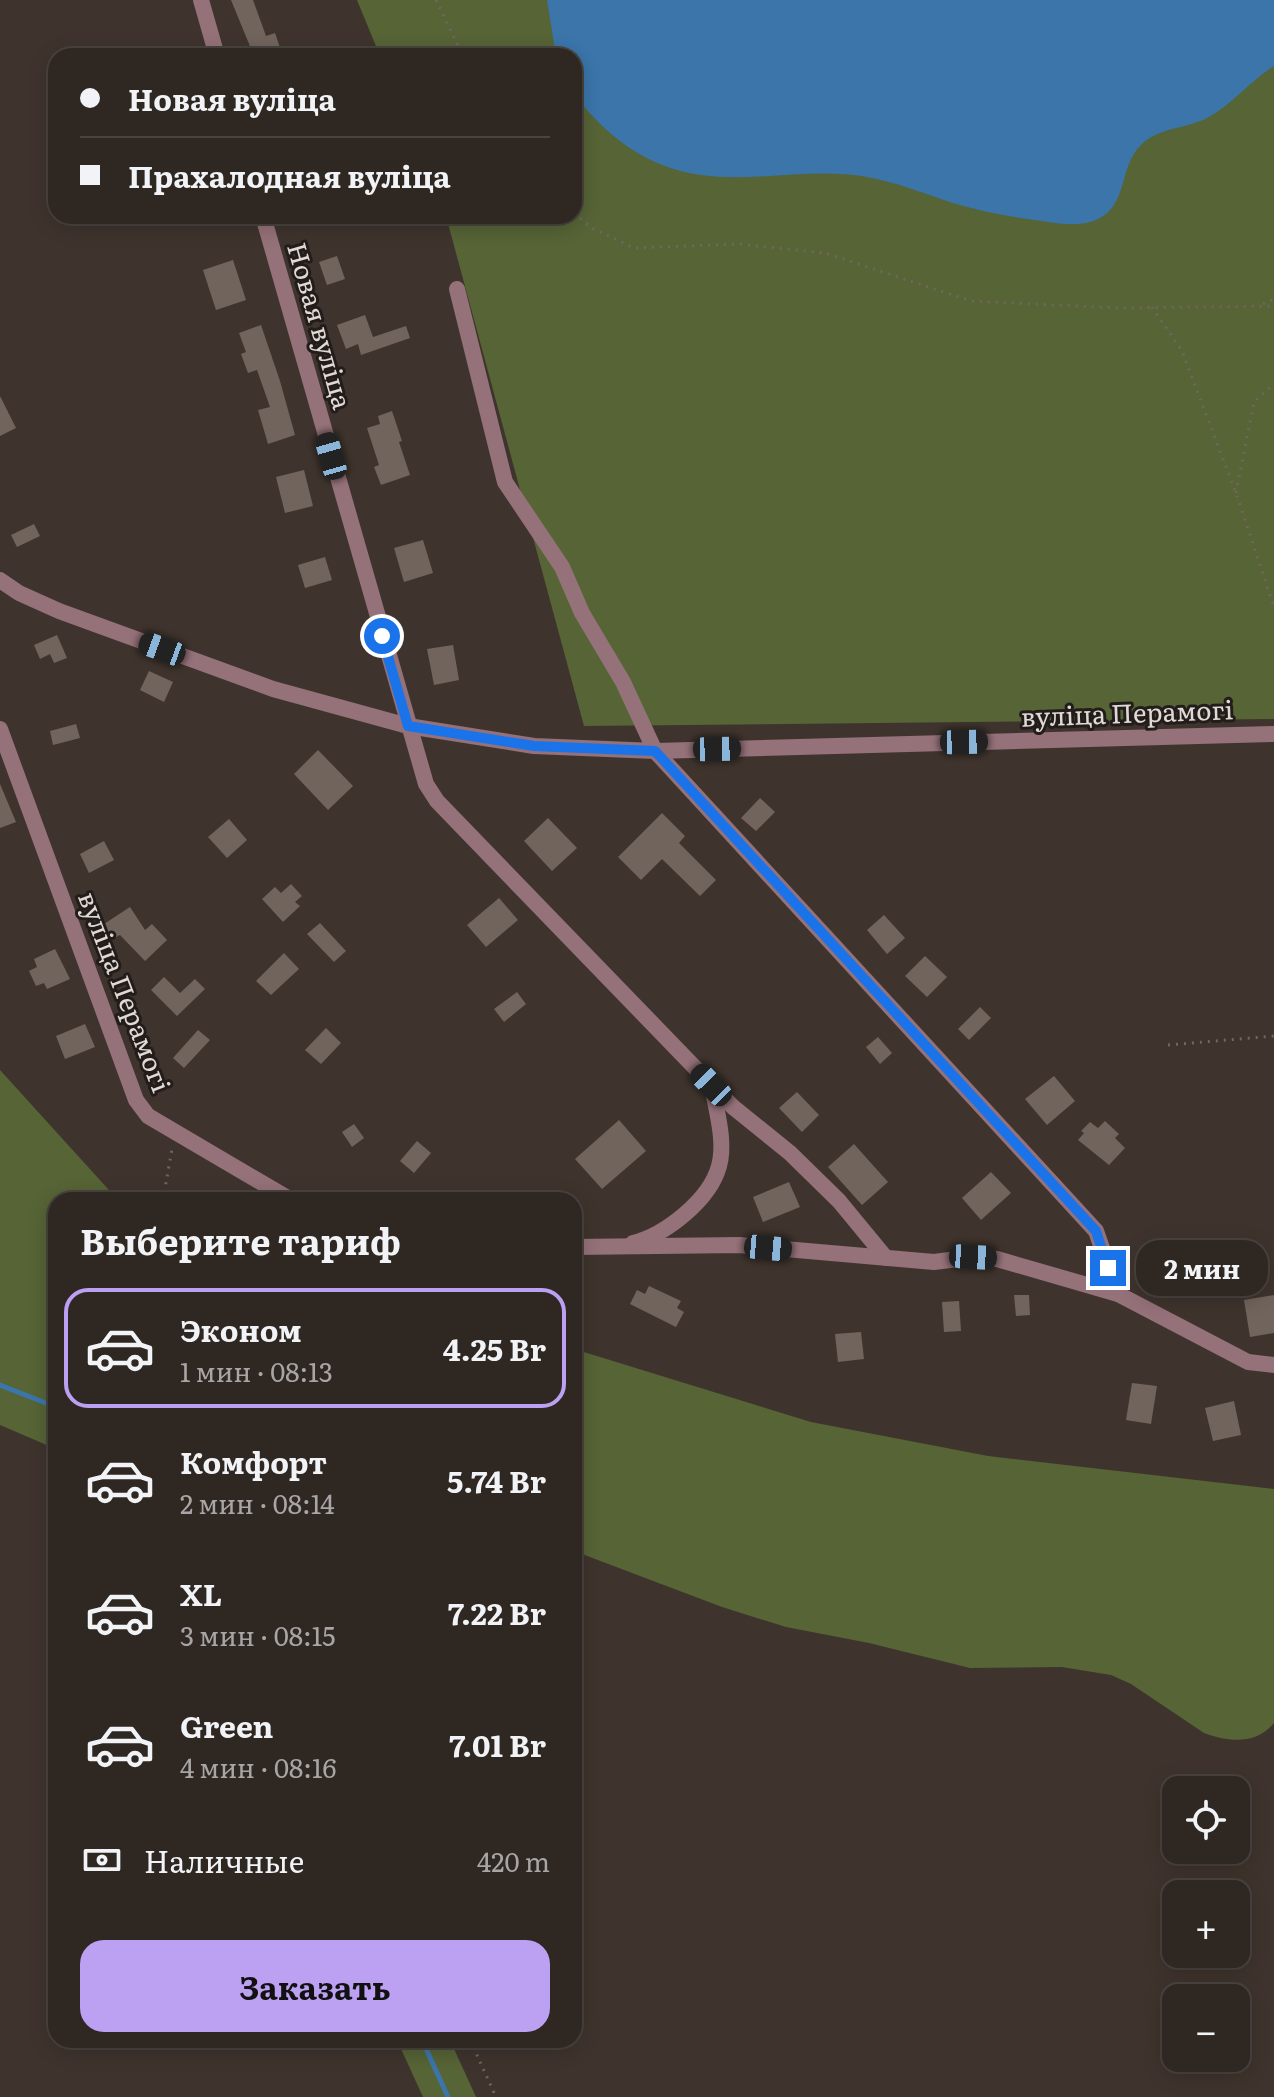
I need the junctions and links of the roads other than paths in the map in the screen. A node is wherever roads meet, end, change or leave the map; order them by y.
1 (201, 0) edge
2 (215, 48) edge
3 (265, 224) edge
4 (457, 289) dead end
5 (0, 580) edge
6 (408, 726) junction
7 (0, 729) edge
8 (1274, 734) edge
9 (655, 751) junction
10 (711, 1085) junction
11 (277, 1192) edge
12 (582, 1247) edge
13 (612, 1248) junction
14 (886, 1258) junction
15 (1118, 1294) junction
16 (1274, 1365) edge

1 - 2 street
3 - 6 street, Новая вуліца
4 - 9 street
5 - 6 street, вуліца Перамогі
6 - 9 street, вуліца Перамогі
6 - 10 street
7 - 11 street, вуліца Перамогі
8 - 9 street, вуліца Перамогі
9 - 15 street
10 - 13 street
10 - 14 street
12 - 13 street
13 - 14 street
14 - 15 street
15 - 16 street

